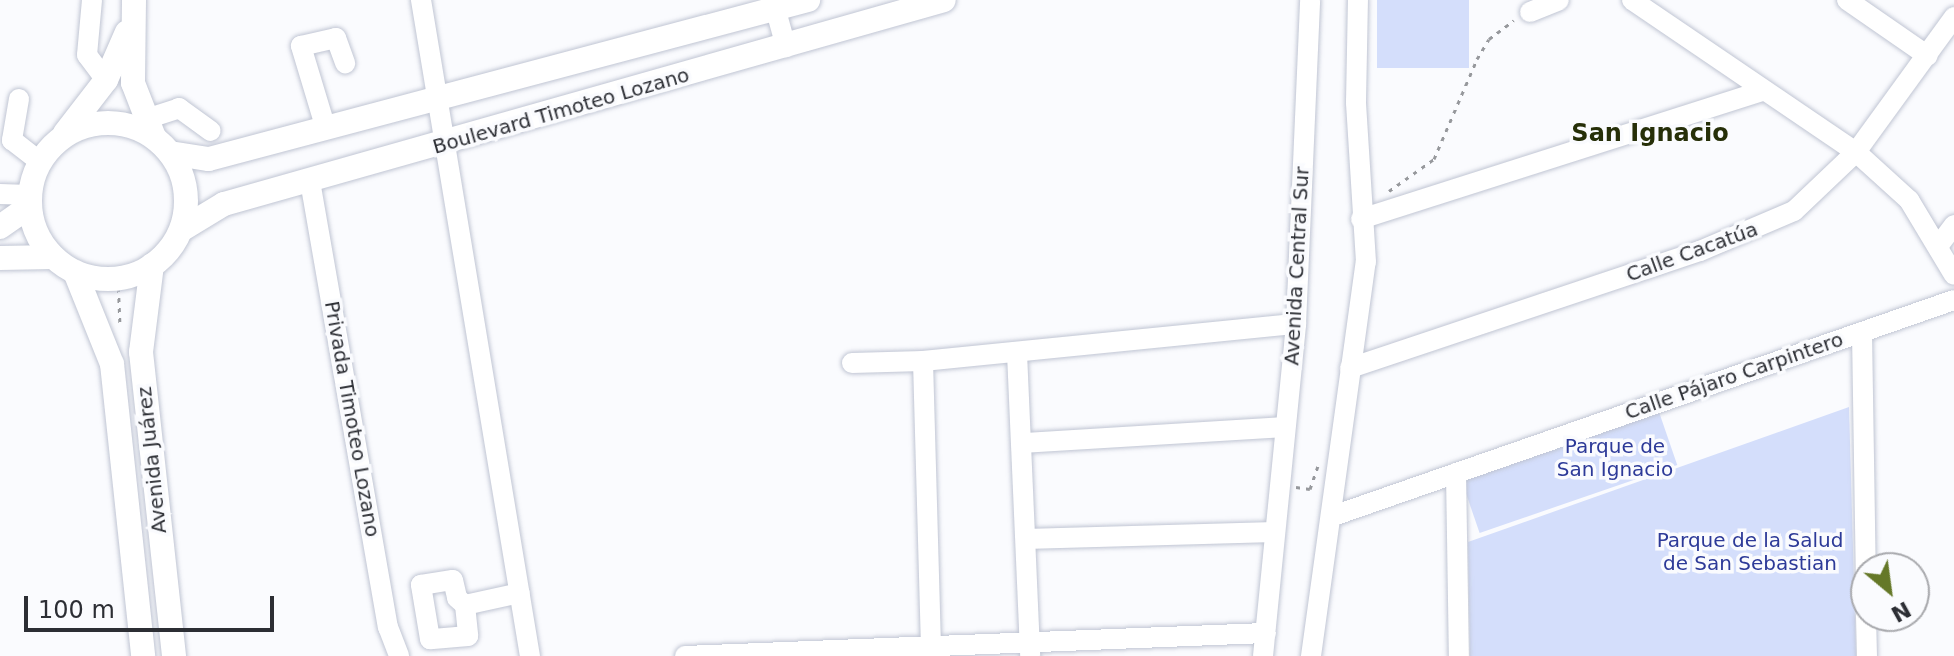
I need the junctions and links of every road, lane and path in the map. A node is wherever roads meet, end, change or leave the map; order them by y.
1 (92, 0) edge
2 (421, 0) edge
3 (808, 0) edge
4 (944, 0) edge
5 (1310, 0) edge
6 (1358, 0) edge
7 (1559, 0) edge
8 (1632, 0) edge
9 (1847, 0) edge
10 (775, 4) edge
11 (132, 11) edge
12 (1530, 12) joint
13 (1954, 17) edge
14 (681, 34) junction
15 (786, 47) junction
16 (1928, 56) junction
17 (345, 63) dead end
18 (693, 74) junction
19 (106, 80) junction
20 (1762, 91) junction
21 (19, 99) dead end
22 (440, 100) junction
23 (326, 129) junction
24 (211, 131) dead end
25 (157, 136) junction
26 (62, 137) junction
27 (448, 143) junction
28 (1856, 152) junction
29 (40, 162) junction
30 (310, 181) junction
31 (0, 194) edge
32 (30, 201) junction
33 (1361, 219) junction
34 (1954, 225) edge
35 (0, 227) edge
36 (181, 230) junction
37 (1939, 245) junction
38 (53, 257) junction
39 (0, 258) edge
40 (152, 265) junction
41 (75, 272) junction
42 (1954, 275) edge
43 (1954, 300) edge
44 (1296, 324) junction
45 (1862, 332) junction
46 (1017, 353) junction
47 (923, 361) junction
48 (852, 363) dead end
49 (1350, 368) junction
50 (1284, 427) junction
51 (1023, 443) junction
52 (1338, 466) junction
53 (1456, 473) junction
54 (1276, 511) junction
55 (1333, 516) junction
56 (1274, 532) junction
57 (1026, 539) junction
58 (1865, 552) edge
59 (520, 593) junction
60 (465, 605) dead end
61 (1866, 632) edge
62 (1266, 633) junction
63 (1030, 649) edge
64 (931, 651) edge
65 (824, 653) edge
66 (731, 655) edge
67 (143, 656) edge
68 (174, 656) edge
69 (399, 656) edge
70 (530, 656) edge
71 (685, 656) edge
72 (1263, 656) edge
73 (1311, 656) edge
74 (1459, 656) edge
75 (1867, 656) edge

1 - 19 street
2 - 22 street
3 - 10 main road, Boulevard Timoteo Lozano
4 - 15 main road, Boulevard Timoteo Lozano
5 - 44 street, Avenida Central Sur
6 - 33 street
7 - 12 street
8 - 20 street
9 - 16 street
10 - 14 main road, Boulevard Timoteo Lozano
10 - 15 street
11 - 19 main road
11 - 25 main road
12 - 33 path
13 - 16 street, Calle Cacatúa
14 - 18 main road
14 - 22 main road, Boulevard Timoteo Lozano
15 - 18 main road, Boulevard Timoteo Lozano
16 - 28 street, Calle Cacatúa
17 - 23 street
18 - 27 main road, Boulevard Timoteo Lozano
19 - 26 main road
20 - 28 street
20 - 33 street
21 - 29 street
22 - 23 main road, Boulevard Timoteo Lozano
22 - 27 street
23 - 25 main road, Boulevard Timoteo Lozano
24 - 25 street
25 - 26 main road
25 - 36 main road
26 - 29 main road
27 - 30 main road, Boulevard Timoteo Lozano
27 - 59 street
28 - 37 street
28 - 49 street, Calle Cacatúa
29 - 32 main road
30 - 36 main road, Boulevard Timoteo Lozano
30 - 69 street, Privada Timoteo Lozano
31 - 32 street
32 - 35 main road
32 - 38 main road
33 - 49 street
34 - 37 street
36 - 40 main road
37 - 42 street
38 - 39 main road
38 - 41 main road
40 - 41 main road
40 - 68 main road, Avenida Juárez
41 - 67 main road, Avenida Juárez
43 - 45 street, Calle Pájaro Carpintero
44 - 46 street
44 - 50 street, Avenida Central Sur
45 - 53 street, Calle Pájaro Carpintero
45 - 58 street
46 - 47 street
46 - 51 street
47 - 48 street
47 - 64 street
49 - 52 street
50 - 51 street
50 - 54 street, Avenida Central Sur
51 - 57 street
52 - 54 path
52 - 55 street
53 - 55 street, Calle Pájaro Carpintero
53 - 74 street
54 - 56 street, Avenida Central Sur
55 - 73 street
56 - 57 street
56 - 62 street, Avenida Central Sur
57 - 63 street
59 - 60 street
59 - 70 street
61 - 75 street
62 - 63 street
62 - 72 street, Avenida Central Sur
63 - 64 street
64 - 65 street
65 - 66 street
66 - 71 street

